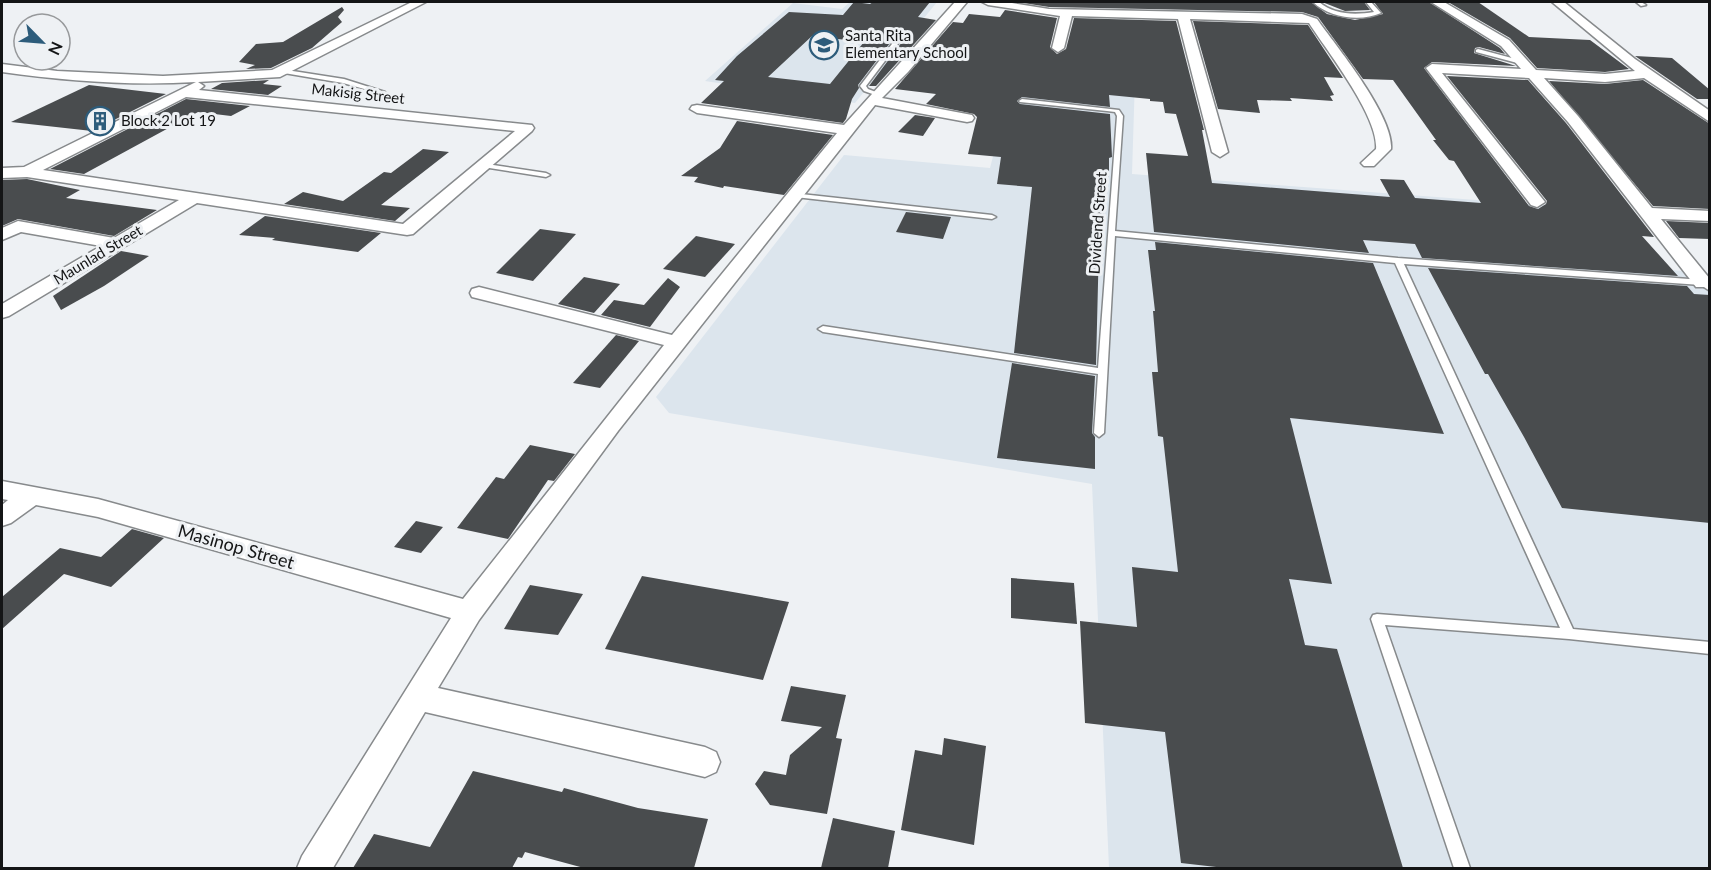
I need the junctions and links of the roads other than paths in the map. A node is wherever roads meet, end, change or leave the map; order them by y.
1 (420, 2) edge
2 (961, 2) edge
3 (988, 2) edge
4 (1220, 2) edge
5 (1316, 2) edge
6 (1370, 2) edge
7 (1437, 2) edge
8 (1558, 2) edge
9 (1067, 12) junction
10 (1183, 14) junction
11 (1229, 16) junction
12 (897, 41) dead end
13 (1058, 48) dead end
14 (1478, 51) dead end
15 (1521, 62) junction
16 (2, 68) edge
17 (280, 71) junction
18 (1533, 75) junction
19 (1647, 75) junction
20 (213, 77) junction
21 (382, 92) dead end
22 (185, 93) junction
23 (875, 97) junction
24 (1022, 100) dead end
25 (697, 109) dead end
26 (967, 118) dead end
27 (1710, 118) edge
28 (847, 130) junction
29 (1220, 152) dead end
30 (1369, 163) dead end
31 (483, 165) junction
32 (27, 172) junction
33 (2, 173) edge
34 (546, 175) dead end
35 (795, 195) junction
36 (194, 198) junction
37 (1537, 202) dead end
38 (1647, 213) junction
39 (1710, 216) edge
40 (992, 217) dead end
41 (1111, 233) junction
42 (2, 236) edge
43 (119, 244) junction
44 (1398, 261) junction
45 (1706, 286) edge
46 (479, 293) dead end
47 (2, 312) edge
48 (823, 329) dead end
49 (677, 342) junction
50 (1102, 372) junction
51 (1100, 433) dead end
52 (2, 490) edge
53 (31, 496) junction
54 (2, 517) edge
55 (469, 612) junction
56 (1569, 634) junction
57 (1710, 648) edge
58 (418, 696) junction
59 (705, 762) dead end
60 (314, 868) edge
61 (1462, 868) edge

1 - 17 street
2 - 23 street
3 - 9 street
4 - 11 street
5 - 6 lane
7 - 15 street
8 - 19 street
9 - 10 street
9 - 13 street
10 - 11 street
10 - 29 street
11 - 30 street
12 - 23 lane
14 - 15 lane
15 - 18 street
16 - 20 street
17 - 20 street
17 - 21 lane
18 - 19 street
18 - 37 street
18 - 38 street
19 - 27 street
20 - 22 street
22 - 31 street, Makisig Street
22 - 32 street
23 - 26 street
23 - 28 street
24 - 41 lane, Dividend Street
25 - 28 street
28 - 35 street
31 - 34 lane
31 - 36 street
32 - 33 street
32 - 36 street
35 - 40 lane
35 - 49 street
36 - 43 street, Maunlad Street
38 - 39 street
38 - 45 street
41 - 44 lane
41 - 50 lane, Dividend Street
42 - 43 street
43 - 47 street, Maunlad Street
44 - 45 lane
44 - 56 lane
46 - 49 street
48 - 50 lane
49 - 55 street
50 - 51 lane, Dividend Street
52 - 53 street, Masinop Street
53 - 54 street
53 - 55 street, Masinop Street
55 - 58 street
56 - 57 lane
56 - 61 lane
58 - 59 street
58 - 60 street

